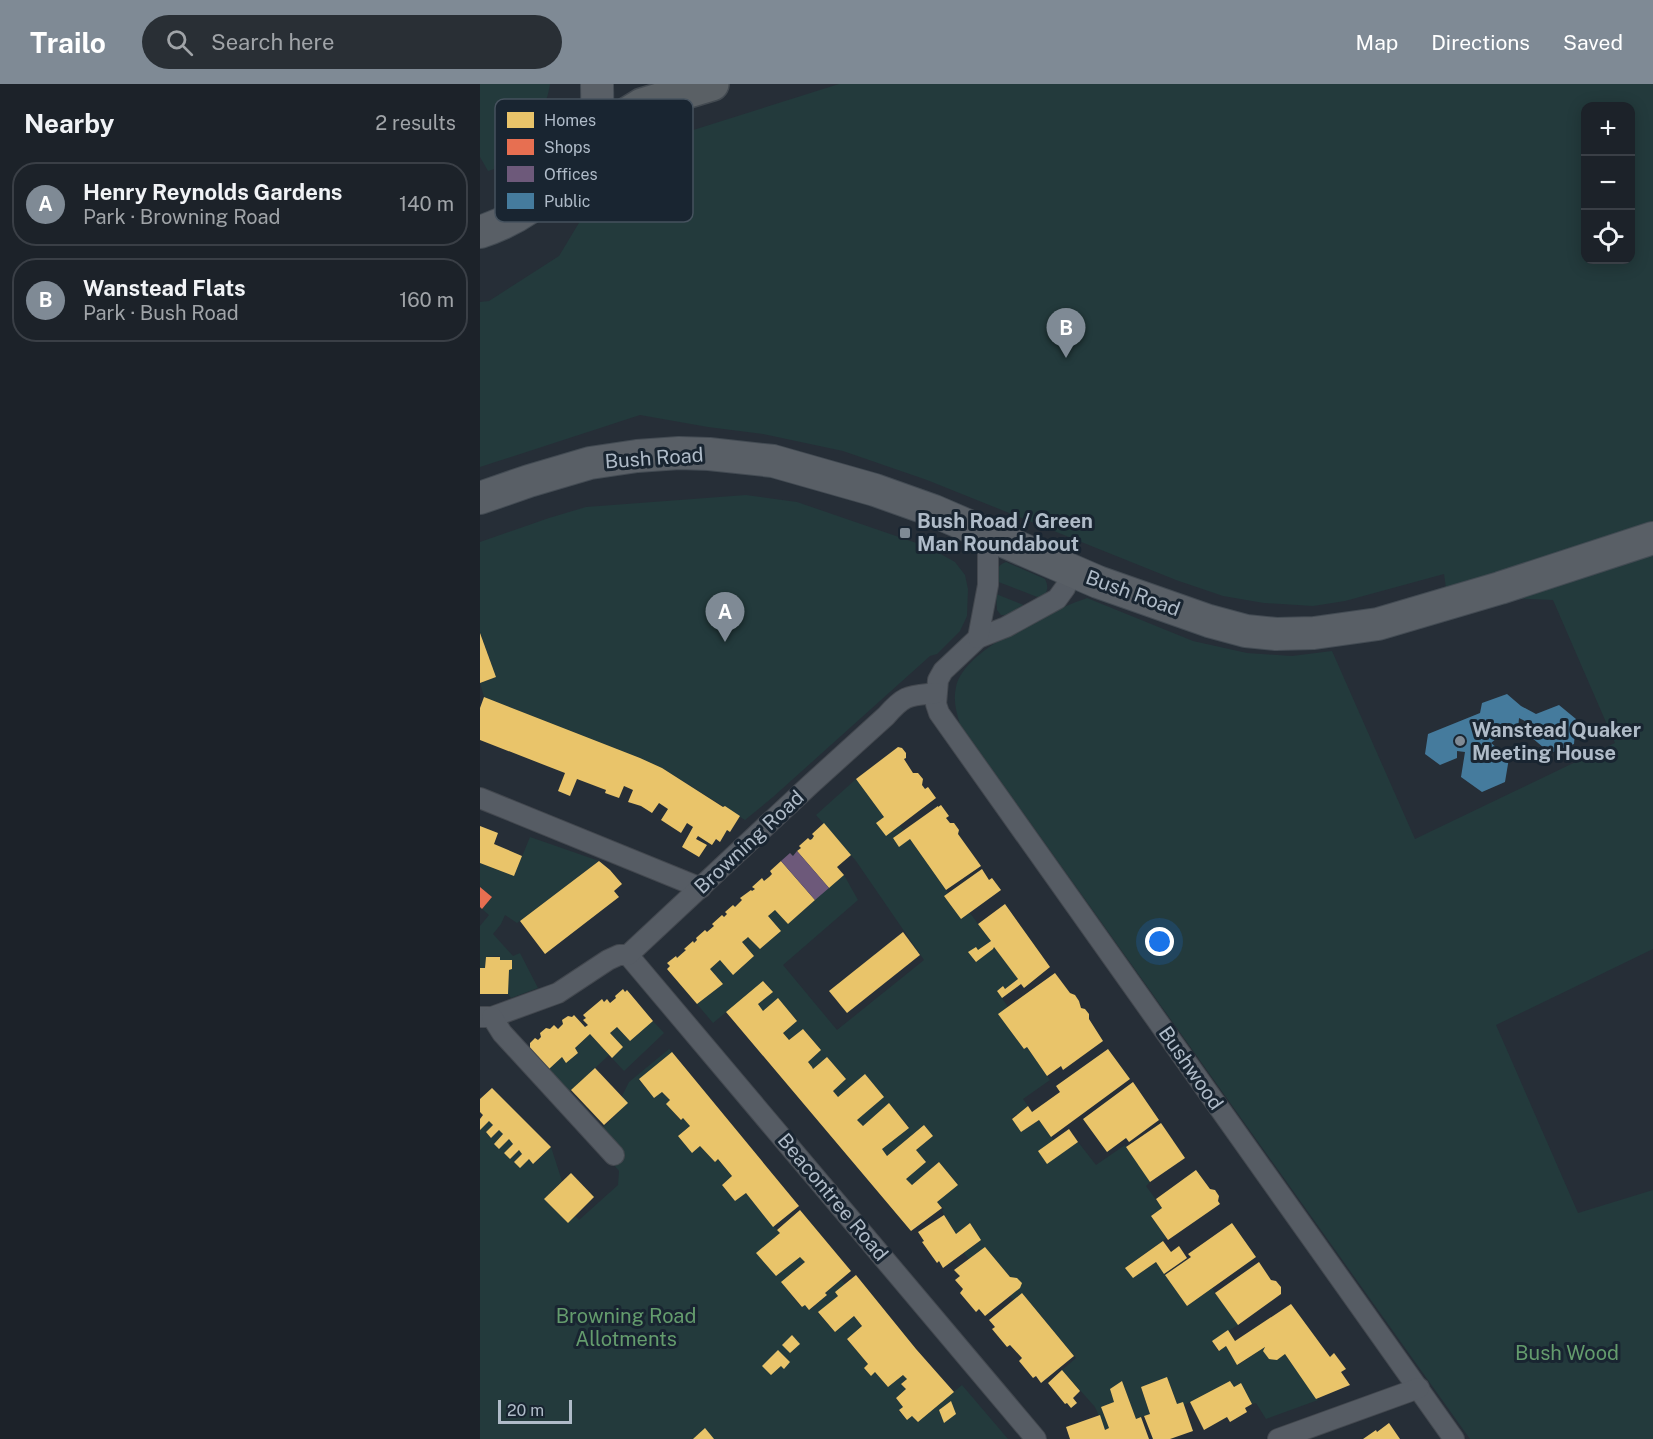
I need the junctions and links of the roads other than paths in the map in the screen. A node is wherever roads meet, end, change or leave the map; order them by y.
1 (597, 84) edge
2 (712, 84) edge
3 (596, 99) edge
4 (662, 99) edge
5 (505, 222) edge
6 (480, 232) edge
7 (480, 498) edge
8 (994, 537) junction
9 (1653, 538) edge
10 (1072, 571) junction
11 (978, 638) junction
12 (936, 693) junction
13 (480, 798) edge
14 (701, 888) junction
15 (628, 955) junction
16 (486, 1017) edge
17 (614, 1155) dead end
18 (1419, 1388) junction
19 (1036, 1439) edge
20 (1278, 1439) edge
21 (1454, 1439) edge

1 - 3 main road
2 - 4 highway
5 - 6 main road
7 - 8 main road, Bush Road
8 - 10 main road, Bush Road
8 - 11 street
9 - 10 main road, Bush Road
10 - 11 street
11 - 12 street
12 - 14 street, Browning Road
12 - 18 street, Bushwood
13 - 14 street
14 - 15 street, Browning Road
15 - 16 street, Browning Road
15 - 19 street, Beacontree Road
16 - 17 street, Browning Road
18 - 20 street
18 - 21 street, Bushwood

